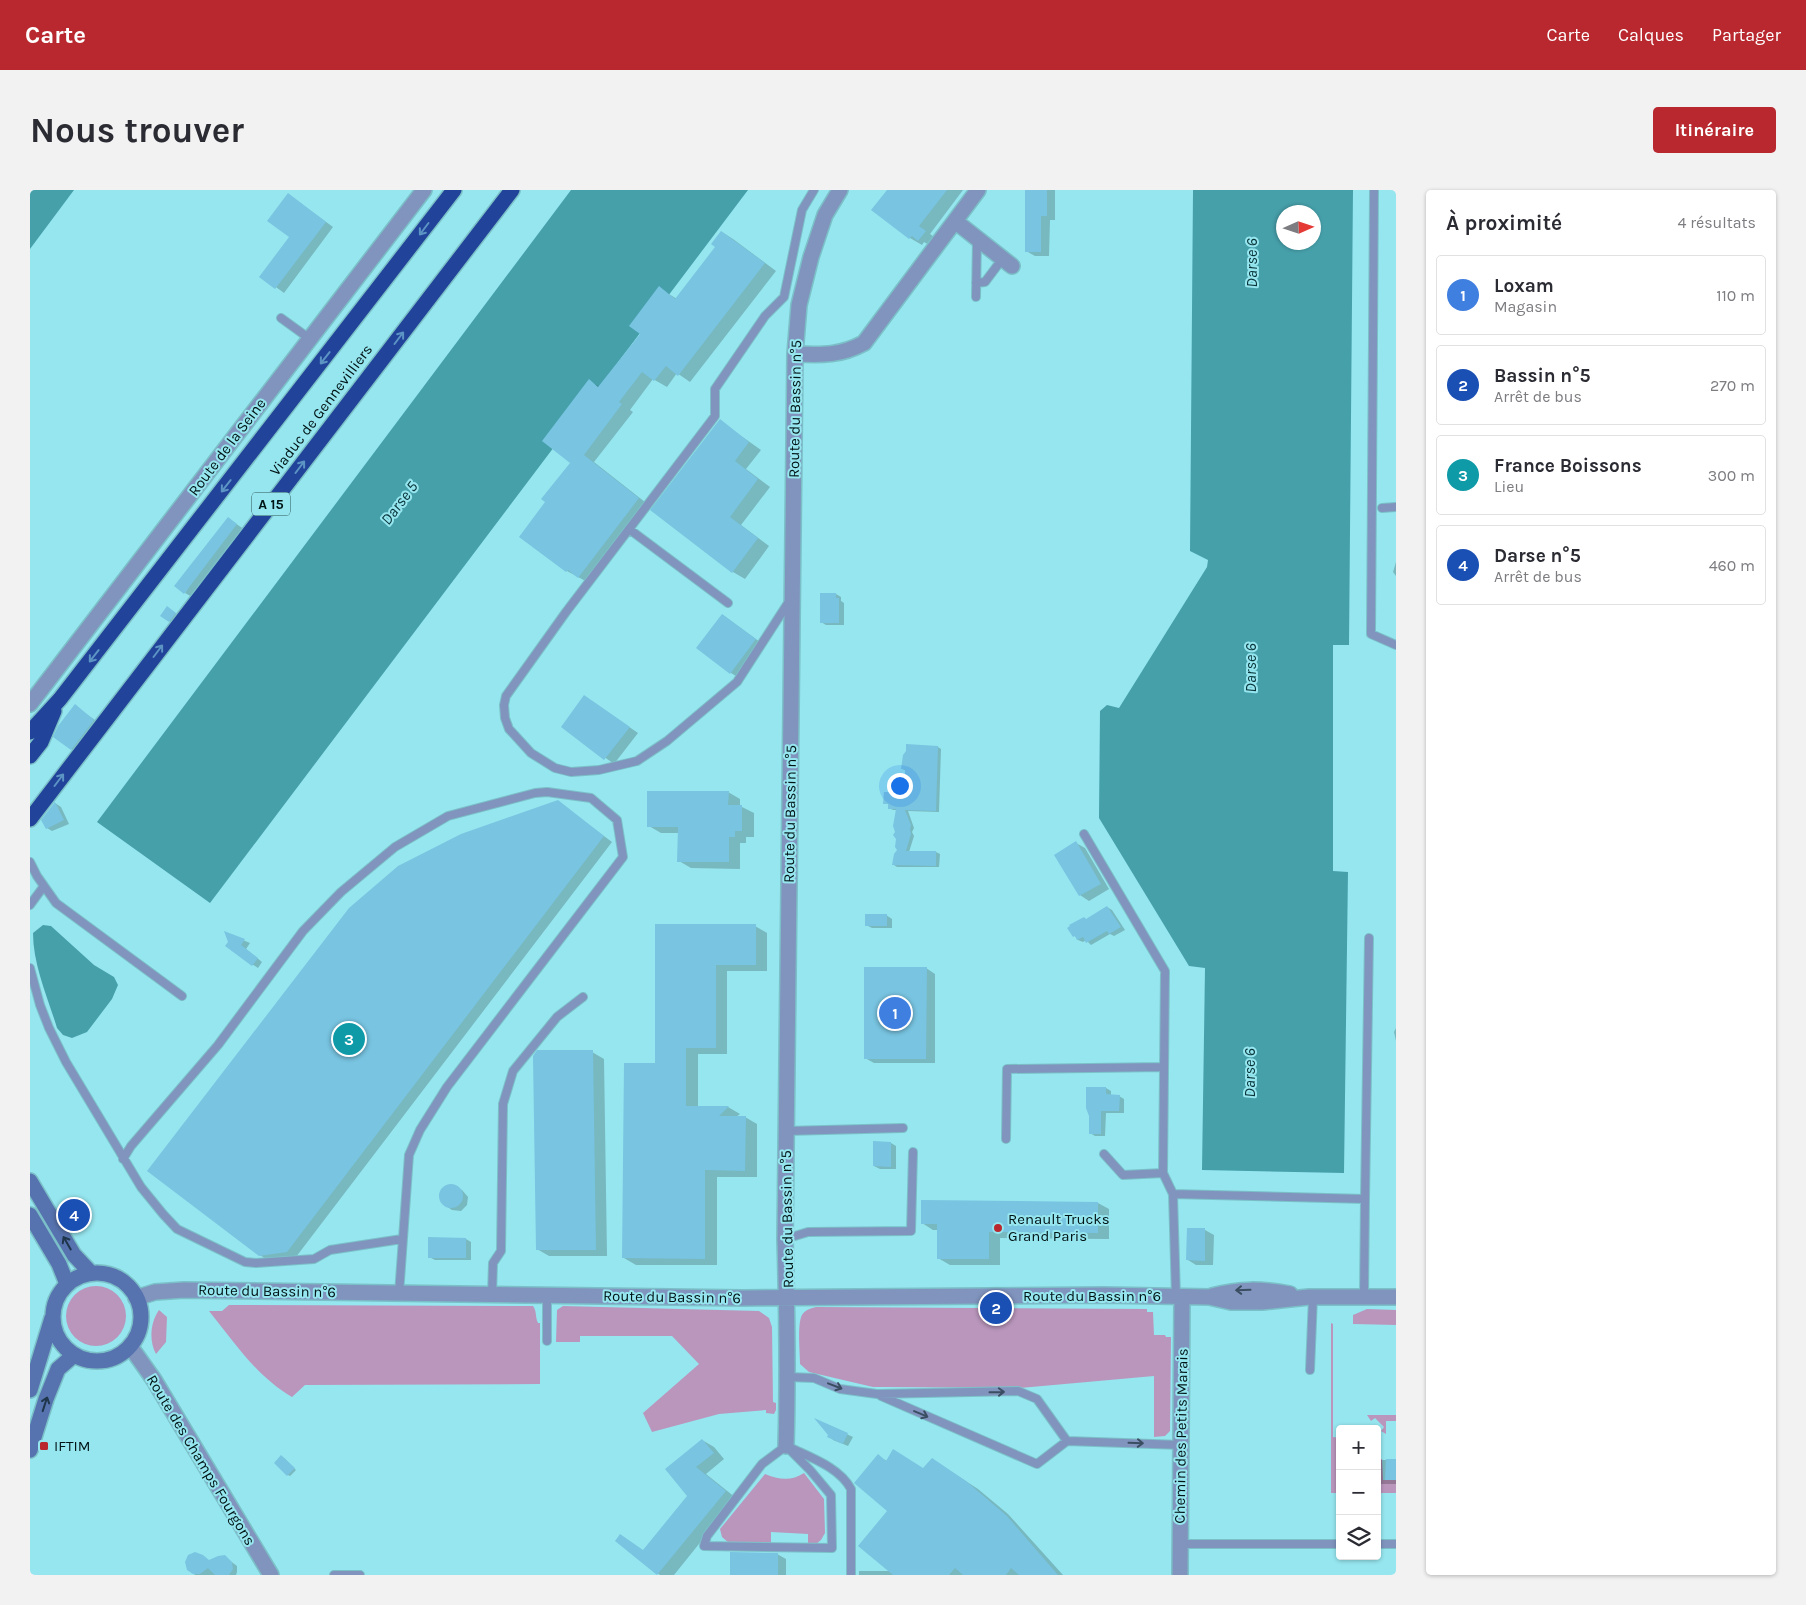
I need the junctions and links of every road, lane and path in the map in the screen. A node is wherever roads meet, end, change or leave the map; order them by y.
1 (424, 190) edge
2 (454, 190) edge
3 (512, 190) edge
4 (814, 190) edge
5 (840, 190) edge
6 (978, 190) edge
7 (1374, 190) edge
8 (955, 221) junction
9 (978, 239) junction
10 (997, 266) dead end
11 (1012, 266) dead end
12 (976, 284) junction
13 (976, 297) dead end
14 (281, 318) dead end
15 (310, 339) junction
16 (795, 354) junction
17 (1396, 507) edge
18 (1382, 508) dead end
19 (629, 529) junction
20 (792, 596) junction
21 (728, 603) dead end
22 (1396, 646) edge
23 (60, 698) junction
24 (30, 704) edge
25 (30, 732) edge
26 (30, 756) edge
27 (30, 819) edge
28 (1084, 834) dead end
29 (30, 862) edge
30 (44, 886) junction
31 (30, 905) edge
32 (1369, 938) dead end
33 (30, 968) edge
34 (182, 996) dead end
35 (583, 997) dead end
36 (1164, 1067) junction
37 (903, 1128) dead end
38 (786, 1131) junction
39 (1006, 1139) dead end
40 (913, 1152) dead end
41 (1104, 1154) dead end
42 (123, 1159) junction
43 (1164, 1173) junction
44 (30, 1180) edge
45 (1174, 1194) junction
46 (1365, 1198) junction
47 (30, 1215) edge
48 (402, 1239) junction
49 (785, 1239) junction
50 (91, 1273) junction
51 (66, 1284) junction
52 (399, 1294) junction
53 (492, 1295) junction
54 (547, 1295) junction
55 (788, 1297) junction
56 (1179, 1297) junction
57 (1311, 1297) junction
58 (1364, 1297) junction
59 (1396, 1297) edge
60 (136, 1298) junction
61 (52, 1316) junction
62 (547, 1341) dead end
63 (130, 1346) junction
64 (74, 1355) junction
65 (1310, 1370) dead end
66 (788, 1377) junction
67 (30, 1390) edge
68 (877, 1394) junction
69 (1067, 1441) junction
70 (1181, 1445) junction
71 (786, 1446) junction
72 (30, 1450) edge
73 (1180, 1544) junction
74 (1336, 1544) edge
75 (1381, 1544) edge
76 (1396, 1544) edge
77 (271, 1575) edge
78 (334, 1575) edge
79 (360, 1575) edge
80 (851, 1575) edge
81 (1180, 1575) edge

1 - 15 street, Route de la Seine
2 -> 23 highway, Viaduc de Gennevilliers
27 -> 3 highway, Viaduc de Gennevilliers / A 15
4 - 19 lane
5 - 16 street, Route du Bassin n°5
6 - 8 street
7 - 22 lane
8 - 9 street
8 - 16 street
9 - 11 street
9 - 12 lane
10 - 12 lane
12 - 13 lane
14 - 15 lane
15 - 24 street, Route de la Seine
16 - 20 street, Route du Bassin n°5
17 - 18 lane
19 - 20 lane
19 - 21 lane
20 - 38 street, Route du Bassin n°5
23 - 25 highway
23 - 26 highway
28 - 36 lane
29 - 30 lane
30 - 31 lane
30 - 34 lane
32 - 46 lane
33 - 42 lane
35 - 53 lane
36 - 39 lane
36 - 43 lane
37 - 38 lane
38 - 49 street, Route du Bassin n°5
40 - 49 lane
41 - 43 lane
42 - 48 lane
42 - 48 lane
43 - 45 lane
50 -> 44 main road
45 - 46 lane
45 - 56 lane
46 - 58 lane
47 - 51 main road
48 - 52 lane
49 - 55 street, Route du Bassin n°5
50 - 51 main road
50 - 60 main road
51 - 61 main road
52 - 53 street, Route du Bassin n°6
52 - 60 street, Route du Bassin n°6
53 - 54 street, Route du Bassin n°6
54 - 55 street, Route du Bassin n°6
54 - 62 lane
55 - 56 street, Route du Bassin n°6
55 - 66 street, Route du Bassin n°5
56 - 57 street, Route du Bassin n°6
56 - 70 street, Chemin des Petits Marais
57 - 58 street, Route du Bassin n°6
57 - 65 lane
58 - 59 street, Route du Bassin n°6
60 - 63 main road
61 - 64 main road
61 - 67 main road
63 - 64 main road
63 - 77 street, Route des Champs Fourgons
72 -> 64 main road
66 -> 68 lane
66 - 71 street, Route du Bassin n°5
68 -> 69 lane
68 -> 69 lane
69 -> 70 lane
70 - 73 street, Chemin des Petits Marais
71 - 71 lane
71 - 80 lane
73 - 74 lane
73 - 81 street, Chemin des Petits Marais
75 - 76 lane
78 - 79 lane

